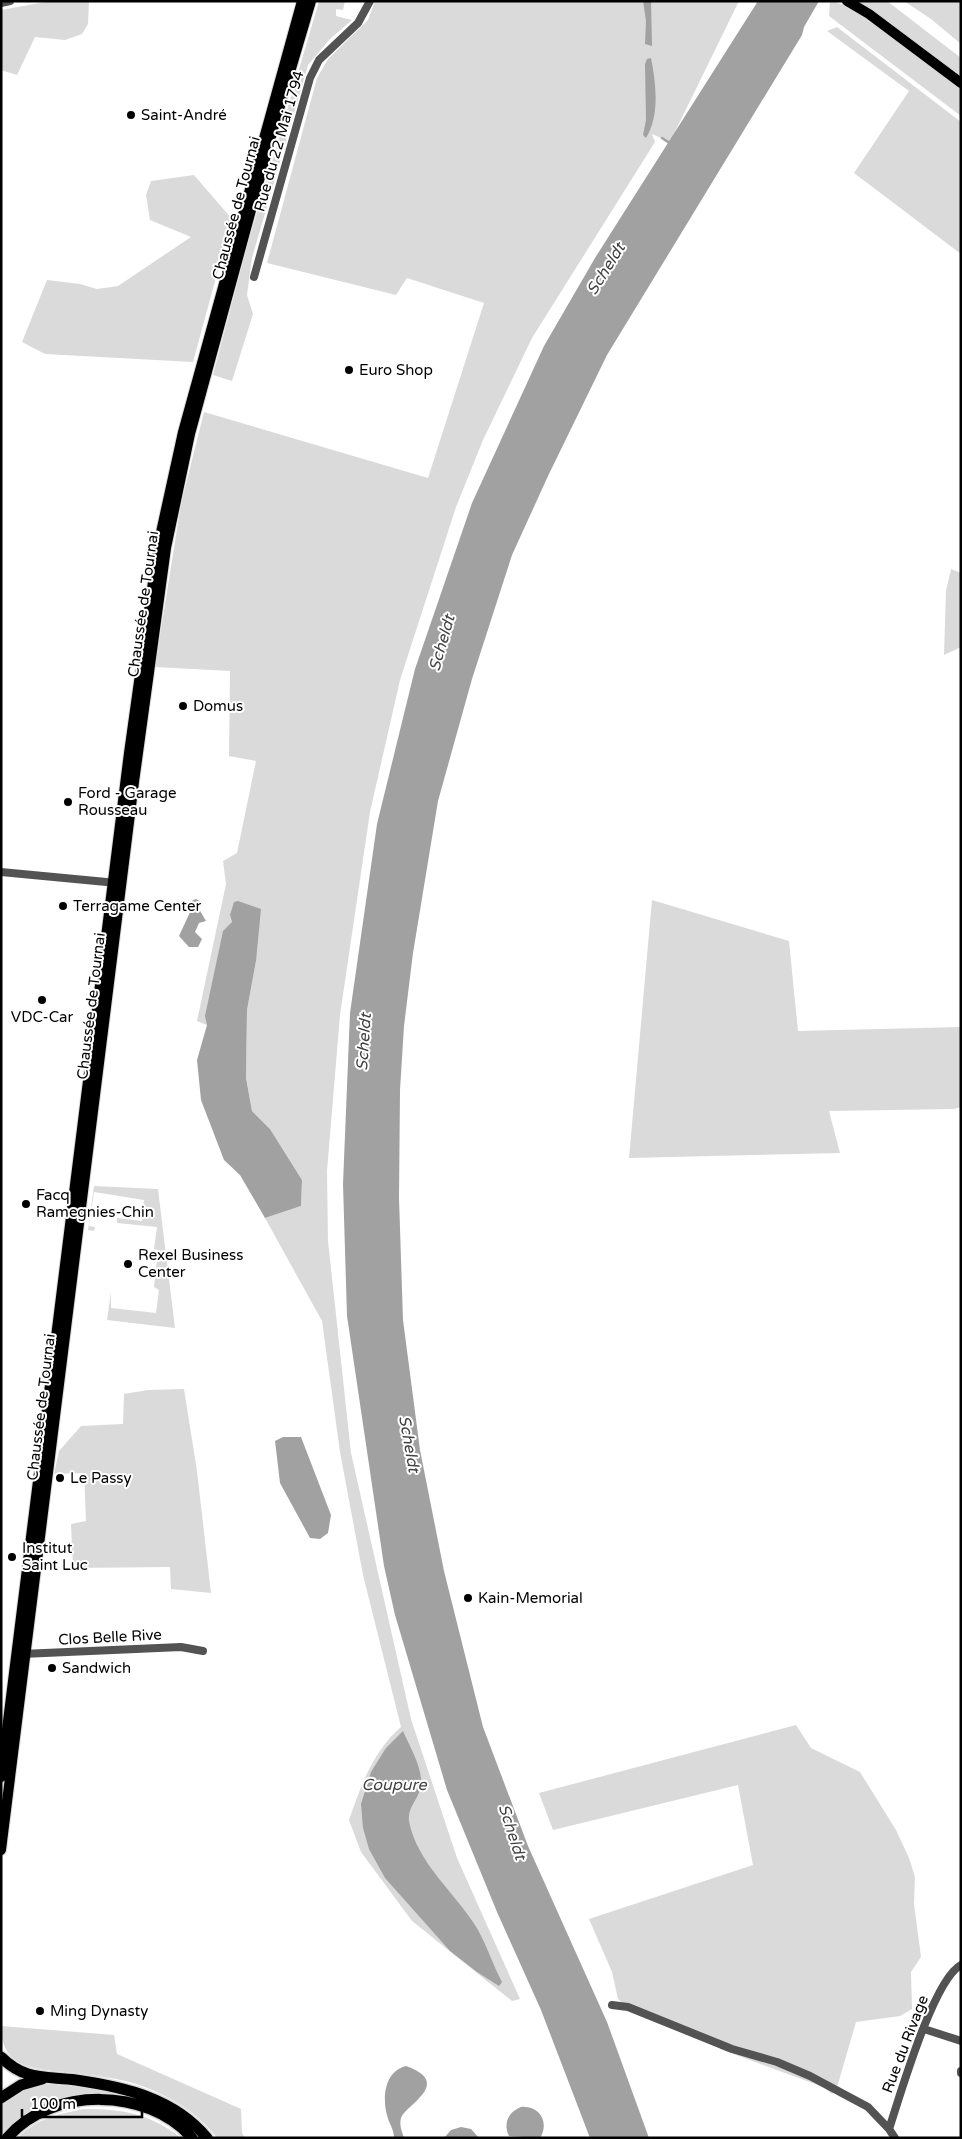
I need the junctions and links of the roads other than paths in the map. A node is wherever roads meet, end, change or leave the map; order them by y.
1 (10, 1) edge
2 (302, 1) edge
3 (310, 1) edge
4 (370, 1) edge
5 (847, 1) edge
6 (1, 3) edge
7 (961, 82) edge
8 (254, 277) dead end
9 (1, 872) edge
10 (117, 883) junction
11 (203, 1651) dead end
12 (22, 1654) junction
13 (1, 1777) edge
14 (1, 1850) edge
15 (961, 1965) edge
16 (612, 2005) dead end
17 (924, 2029) junction
18 (961, 2041) edge
19 (1, 2057) edge
20 (46, 2078) junction
21 (1, 2098) edge
22 (888, 2129) junction
23 (7, 2138) edge
24 (192, 2138) edge
25 (207, 2138) edge
26 (895, 2138) edge

1 - 6 street
2 - 10 main road, Chaussée de Tournai
3 - 10 main road, Chaussée de Tournai
4 - 8 street, Rue du 22 Mai 1794
5 - 7 main road
9 - 10 street
10 - 12 main road, Chaussée de Tournai
11 - 12 street, Clos Belle Rive
12 - 13 main road, Chaussée de Tournai
12 - 14 main road, Chaussée de Tournai
15 - 17 street, Rue du Rivage
16 - 22 street
17 - 18 street
17 - 22 street, Rue du Rivage
19 - 20 highway
20 - 21 highway
20 - 25 highway
22 - 26 street
23 - 24 highway

